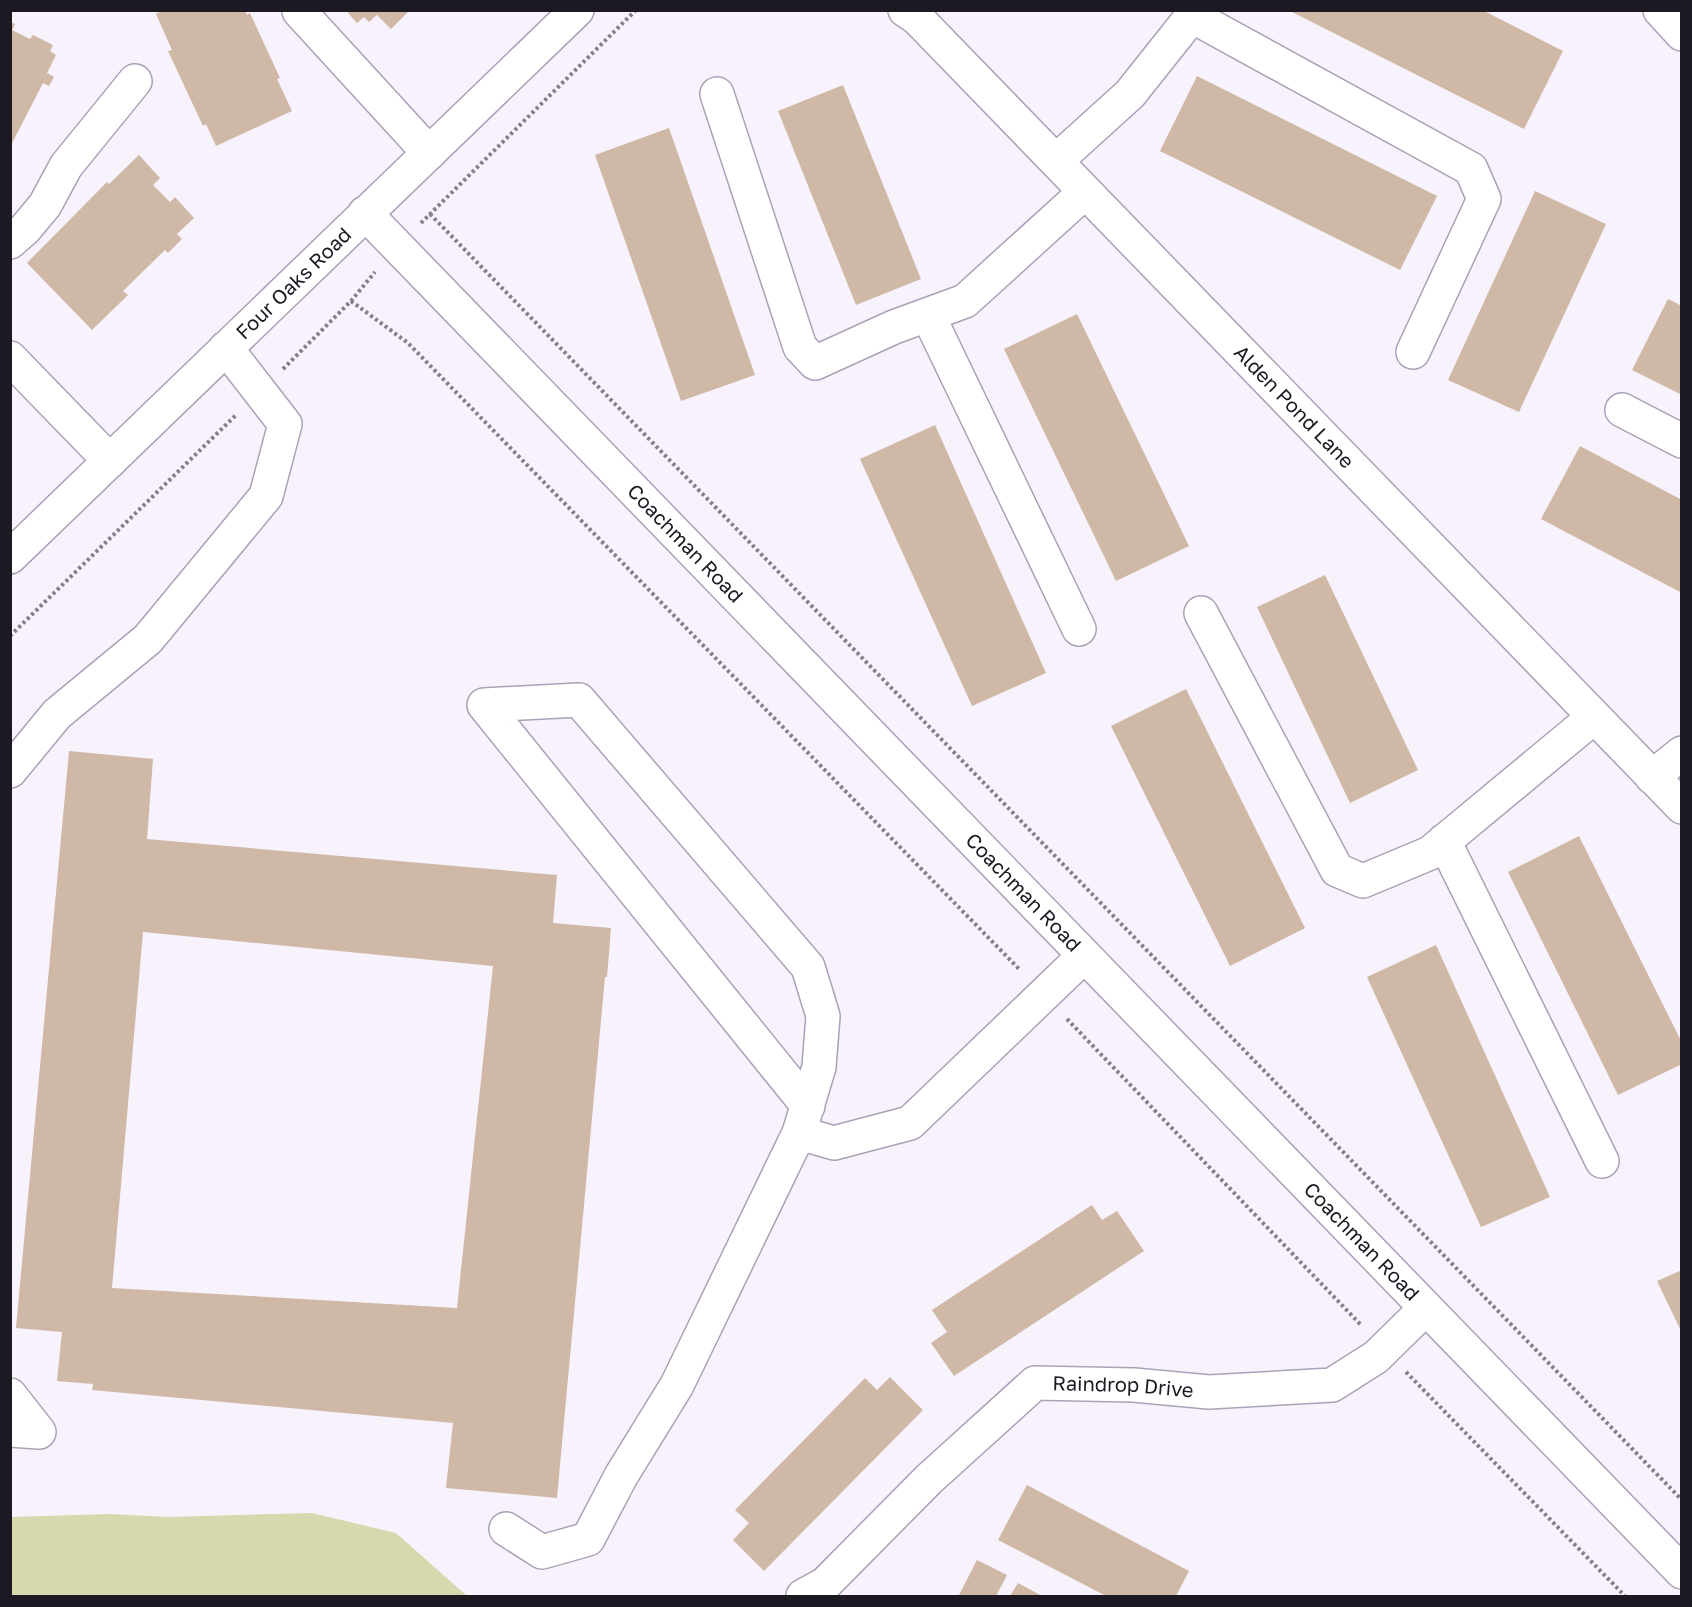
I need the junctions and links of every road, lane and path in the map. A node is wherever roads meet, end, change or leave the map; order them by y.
1 (636, 10) edge
2 (905, 10) edge
3 (1660, 10) edge
4 (299, 11) edge
5 (568, 13) edge
6 (1193, 13) edge
7 (1682, 34) edge
8 (135, 81) dead end
9 (717, 94) dead end
10 (429, 153) junction
11 (1056, 161) junction
12 (1085, 192) junction
13 (365, 213) junction
14 (430, 214) junction
15 (10, 242) edge
16 (397, 246) junction
17 (351, 301) junction
18 (928, 315) junction
19 (226, 348) junction
20 (1413, 352) dead end
21 (10, 358) edge
22 (260, 392) junction
23 (1622, 411) dead end
24 (1682, 441) edge
25 (110, 461) junction
26 (10, 557) edge
27 (1201, 613) dead end
28 (1079, 629) dead end
29 (10, 636) edge
30 (1594, 717) junction
31 (1682, 753) edge
32 (10, 771) edge
33 (1652, 777) junction
34 (1682, 807) edge
35 (1444, 842) junction
36 (1084, 956) junction
37 (1044, 995) junction
38 (804, 1120) junction
39 (1602, 1161) dead end
40 (1426, 1308) junction
41 (1384, 1349) junction
42 (10, 1395) edge
43 (10, 1430) edge
44 (1682, 1500) edge
45 (506, 1529) dead end
46 (1682, 1572) edge
47 (825, 1592) edge
48 (1626, 1596) edge

1 - 14 path
2 - 11 street, Alden Pond Lane
3 - 7 street
4 - 10 street
5 - 10 street, Four Oaks Road
6 - 11 street
6 - 20 street
8 - 15 street
9 - 18 street
10 - 13 street, Four Oaks Road
11 - 12 street, Alden Pond Lane
12 - 18 street
12 - 30 street, Alden Pond Lane
13 - 16 street, Coachman Road
13 - 19 street, Four Oaks Road
14 - 16 path
14 - 44 path
16 - 17 path
16 - 36 street, Coachman Road
17 - 22 path
17 - 37 path
18 - 28 street
19 - 22 street
19 - 25 street, Four Oaks Road
21 - 25 street
22 - 29 path
22 - 32 street
23 - 24 street
25 - 26 street, Four Oaks Road
27 - 35 street
30 - 33 street, Alden Pond Lane
30 - 35 street
31 - 33 street
33 - 34 street, Alden Pond Lane
35 - 39 street
36 - 37 street
36 - 40 street, Coachman Road
37 - 38 street
37 - 41 path
38 - 38 street
38 - 45 street
40 - 41 street, Raindrop Drive
40 - 46 street, Coachman Road
41 - 47 street, Raindrop Drive
41 - 48 path
42 - 43 street

